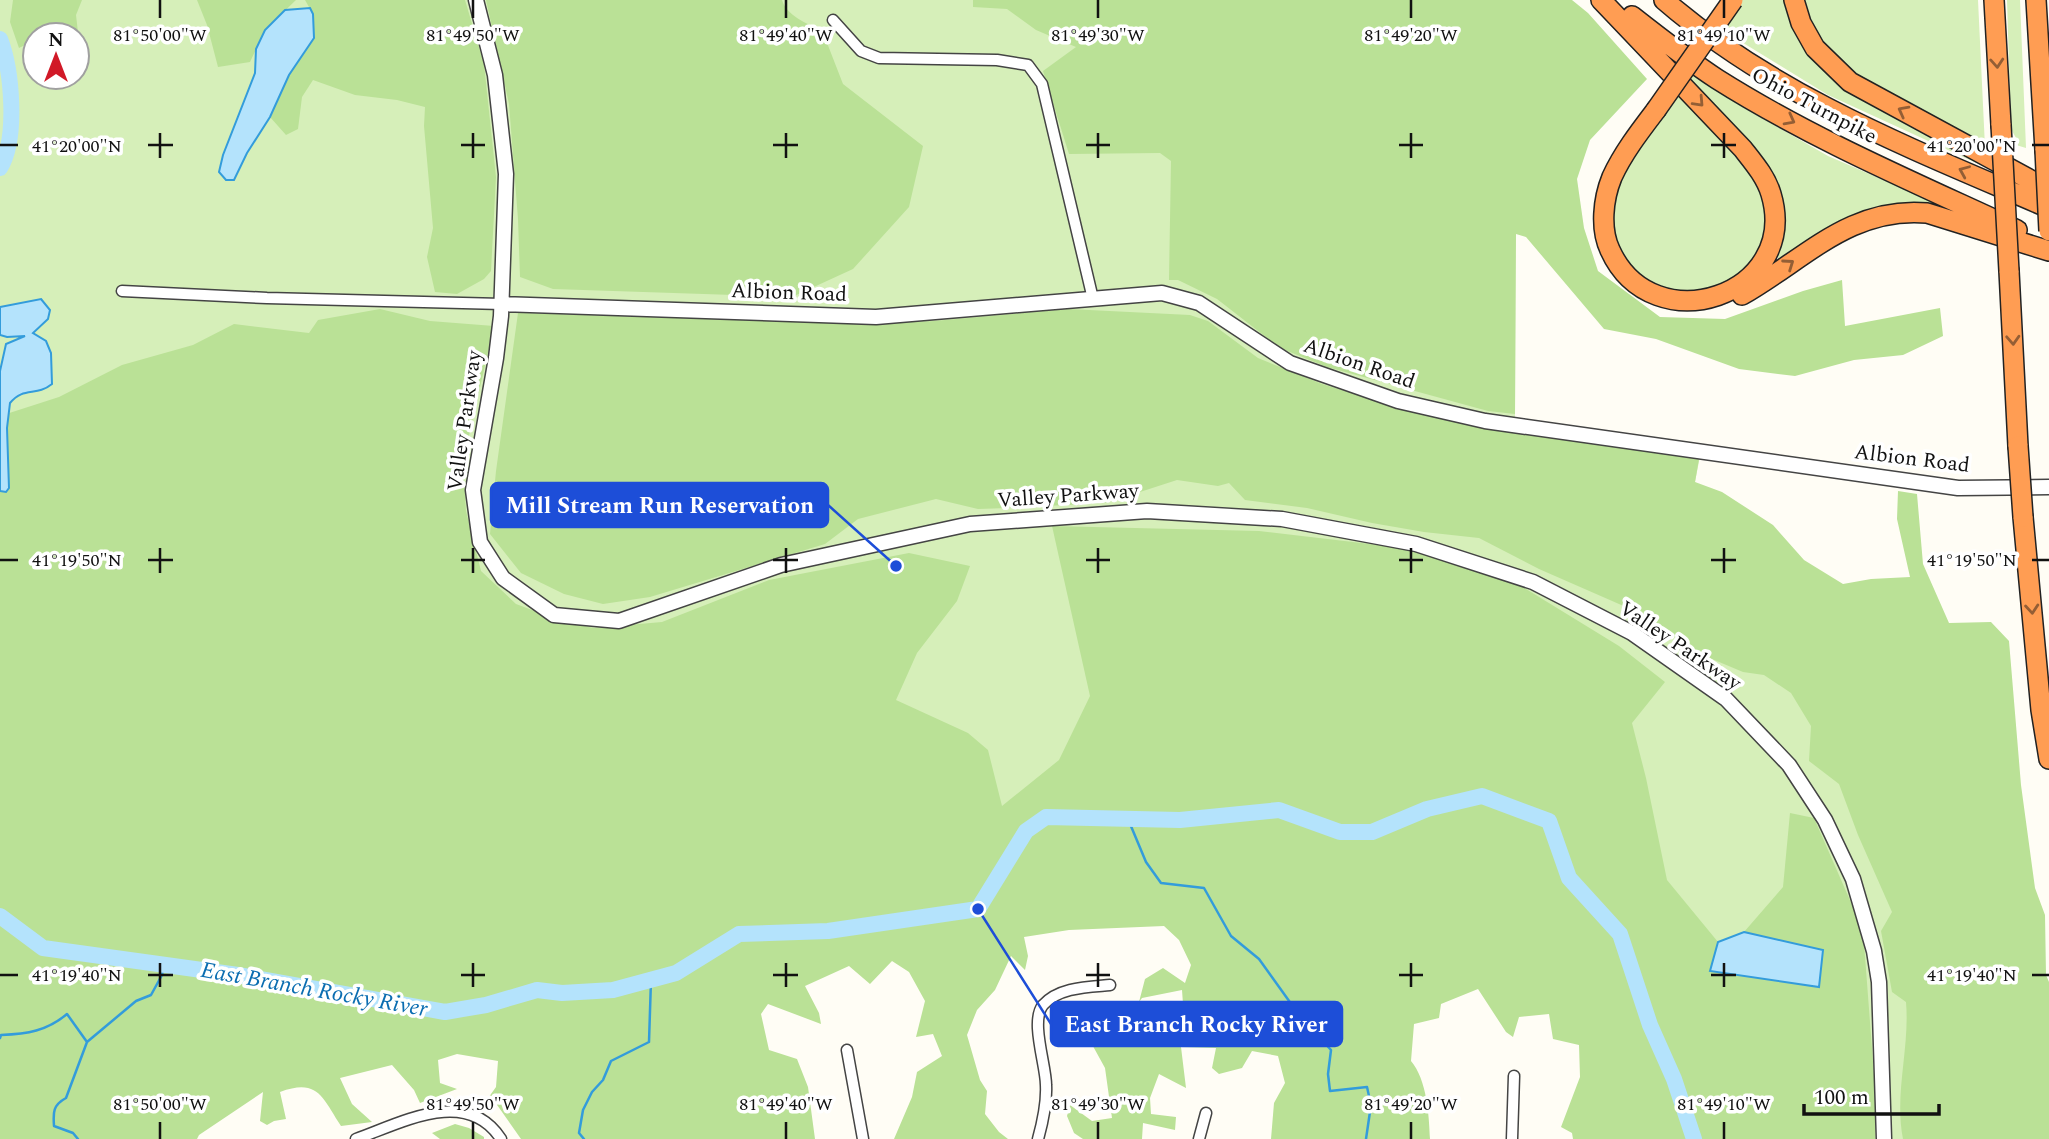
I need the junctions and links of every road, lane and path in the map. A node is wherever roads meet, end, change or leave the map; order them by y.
1 (476, 0) edge
2 (1601, 0) edge
3 (1612, 0) edge
4 (1664, 0) edge
5 (1724, 0) edge
6 (1733, 0) edge
7 (1794, 0) edge
8 (1994, 0) edge
9 (2036, 0) edge
10 (833, 20) dead end
11 (1653, 108) junction
12 (2049, 190) edge
13 (2049, 208) edge
14 (2049, 231) edge
15 (2049, 244) edge
16 (2049, 251) edge
17 (122, 291) dead end
18 (1093, 299) junction
19 (502, 304) junction
20 (2049, 487) edge
21 (2049, 759) edge
22 (1110, 985) dead end
23 (847, 1050) dead end
24 (1514, 1076) dead end
25 (1206, 1113) dead end
26 (356, 1139) edge
27 (501, 1139) edge
28 (863, 1139) edge
29 (1038, 1139) edge
30 (1199, 1139) edge
31 (1512, 1139) edge
32 (1884, 1139) edge

1 - 19 street, Valley Parkway
2 -> 11 highway
3 -> 15 highway, Ohio Turnpike
13 -> 4 highway, Ohio Turnpike
5 - 11 highway
6 - 11 highway, bridge
12 -> 7 highway
8 -> 21 highway, bridge
9 - 14 highway, bridge
10 - 18 street
11 -> 16 highway
17 - 19 street
18 - 19 street, Albion Road
18 - 20 street, Albion Road
19 - 32 street, Valley Parkway
22 - 29 street
23 - 28 street
24 - 31 street
25 - 30 street
26 - 27 street

